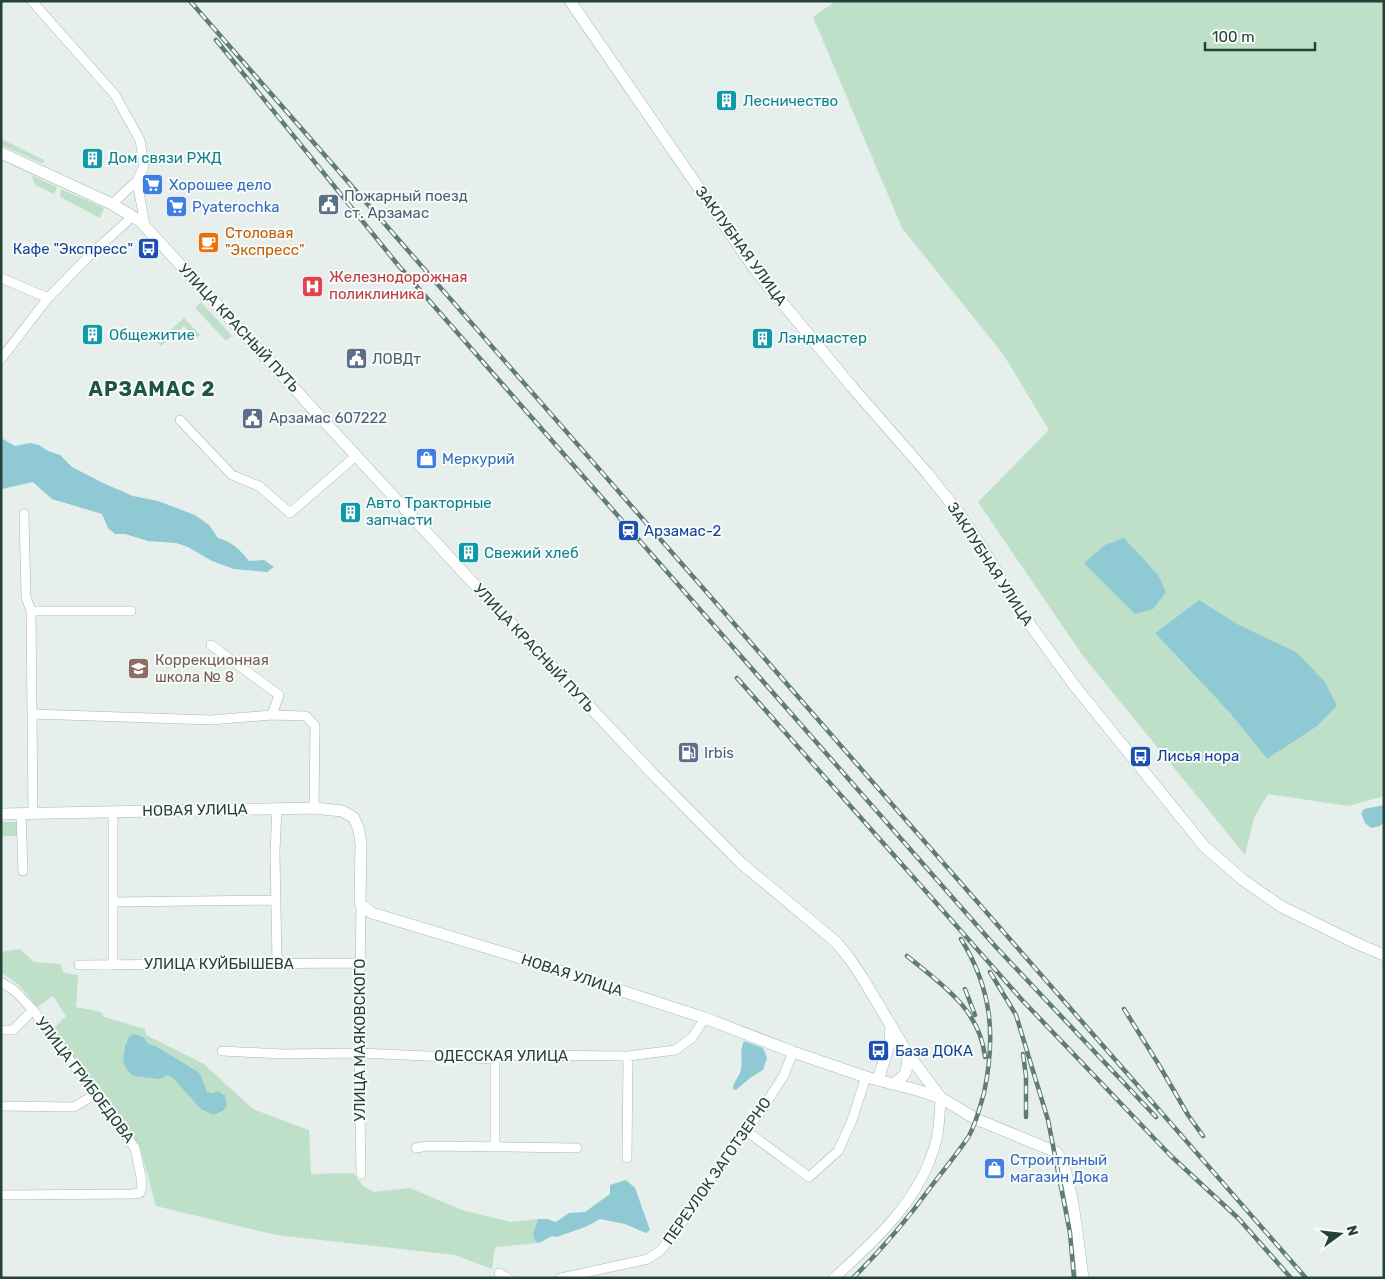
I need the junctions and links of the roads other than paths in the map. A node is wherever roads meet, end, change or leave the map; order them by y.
1 (32, 1) edge
2 (570, 1) edge
3 (1, 153) edge
4 (137, 182) junction
5 (112, 204) junction
6 (133, 216) junction
7 (145, 225) junction
8 (1, 278) edge
9 (48, 298) junction
10 (1, 359) edge
11 (180, 420) dead end
12 (356, 456) junction
13 (24, 514) dead end
14 (31, 611) junction
15 (131, 611) dead end
16 (211, 645) dead end
17 (32, 714) junction
18 (272, 715) junction
19 (278, 808) junction
20 (314, 808) junction
21 (113, 812) junction
22 (1, 814) edge
23 (27, 814) junction
24 (24, 871) dead end
25 (275, 900) junction
26 (113, 902) junction
27 (361, 905) junction
28 (1384, 955) edge
29 (277, 963) junction
30 (360, 963) junction
31 (79, 965) dead end
32 (113, 965) junction
33 (1, 982) edge
34 (33, 1010) junction
35 (705, 1018) junction
36 (892, 1026) junction
37 (1, 1030) edge
38 (222, 1051) dead end
39 (793, 1052) junction
40 (359, 1053) junction
41 (908, 1054) junction
42 (628, 1056) junction
43 (496, 1060) junction
44 (872, 1078) junction
45 (892, 1084) junction
46 (96, 1094) junction
47 (941, 1098) junction
48 (1, 1106) edge
49 (745, 1130) junction
50 (495, 1147) junction
51 (416, 1148) dead end
52 (577, 1148) dead end
53 (627, 1158) dead end
54 (361, 1174) dead end
55 (1, 1195) edge
56 (499, 1273) dead end
57 (508, 1278) edge
58 (561, 1278) edge
59 (834, 1278) edge
60 (1083, 1278) edge

1 - 4 street
2 - 28 main road, ЗАКЛУБНАЯ УЛИЦА
3 - 5 main road, УЛИЦА КРАСНЫЙ ПУТЬ
4 - 5 street
4 - 7 street
5 - 6 main road, УЛИЦА КРАСНЫЙ ПУТЬ
6 - 7 main road, УЛИЦА КРАСНЫЙ ПУТЬ
6 - 9 street
7 - 12 main road, УЛИЦА КРАСНЫЙ ПУТЬ
8 - 9 street
9 - 10 street
11 - 12 street
12 - 36 main road, УЛИЦА КРАСНЫЙ ПУТЬ
13 - 14 street
14 - 15 street
14 - 17 street
16 - 18 street
17 - 18 street
17 - 23 street
18 - 20 street
19 - 20 main road, НОВАЯ УЛИЦА
19 - 21 main road, НОВАЯ УЛИЦА
19 - 25 street
20 - 27 main road, НОВАЯ УЛИЦА
21 - 23 main road, НОВАЯ УЛИЦА
21 - 26 street
22 - 23 main road, НОВАЯ УЛИЦА
23 - 24 street
25 - 26 street
25 - 29 street
26 - 32 street
27 - 30 street, УЛИЦА МАЯКОВСКОГО
27 - 35 main road, НОВАЯ УЛИЦА
29 - 30 street, УЛИЦА КУЙБЫШЕВА
29 - 32 street, УЛИЦА КУЙБЫШЕВА
30 - 40 street, УЛИЦА МАЯКОВСКОГО
31 - 32 street, УЛИЦА КУЙБЫШЕВА
33 - 34 street, УЛИЦА ГРИБОЕДОВА
34 - 37 street
34 - 46 street, УЛИЦА ГРИБОЕДОВА
35 - 39 main road, НОВАЯ УЛИЦА
35 - 42 street, ОДЕССКАЯ УЛИЦА
36 - 41 main road, УЛИЦА КРАСНЫЙ ПУТЬ
36 - 44 main road
38 - 40 street, ОДЕССКАЯ УЛИЦА
39 - 44 main road, НОВАЯ УЛИЦА
39 - 49 street, ПЕРЕУЛОК ЗАГОТЗЕРНО
40 - 43 street, ОДЕССКАЯ УЛИЦА
40 - 54 street, УЛИЦА МАЯКОВСКОГО
41 - 45 main road
41 - 47 main road, УЛИЦА КРАСНЫЙ ПУТЬ
42 - 43 street, ОДЕССКАЯ УЛИЦА
42 - 53 street
43 - 50 street
44 - 45 main road, НОВАЯ УЛИЦА
44 - 49 street
45 - 47 main road, НОВАЯ УЛИЦА
46 - 48 street
46 - 55 street, УЛИЦА ГРИБОЕДОВА
47 - 59 street
47 - 60 main road, УЛИЦА КРАСНЫЙ ПУТЬ
49 - 58 street, ПЕРЕУЛОК ЗАГОТЗЕРНО
50 - 51 street
50 - 52 street
56 - 57 street

